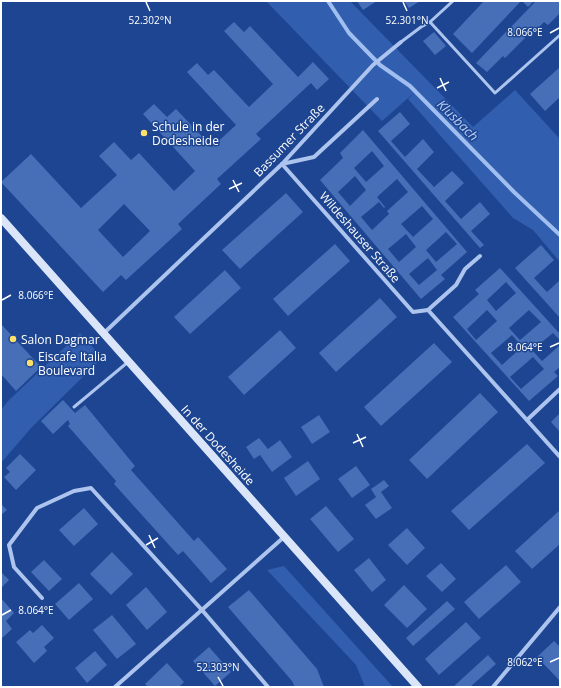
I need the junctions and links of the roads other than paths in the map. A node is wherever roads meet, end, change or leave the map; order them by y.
1 (453, 1) edge
2 (430, 22) junction
3 (560, 35) edge
4 (401, 42) joint
5 (377, 99) dead end
6 (282, 164) junction
7 (1, 218) edge
8 (480, 256) dead end
9 (428, 310) junction
10 (104, 333) junction
11 (128, 361) junction
12 (560, 389) edge
13 (74, 406) dead end
14 (527, 420) junction
15 (560, 457) edge
16 (284, 537) junction
17 (42, 598) dead end
18 (560, 607) edge
19 (202, 610) junction
20 (115, 687) edge
21 (268, 687) edge
22 (418, 687) edge
23 (493, 687) edge

1 - 2 lane
2 - 3 lane
2 - 4 lane
4 - 6 street, Bassumer Straße
5 - 6 street
6 - 9 street, Wildeshauser Straße
6 - 10 street, Bassumer Straße
7 - 10 street, In der Dodesheide
8 - 9 street
9 - 14 street
10 - 11 street, In der Dodesheide
11 - 13 lane
11 - 16 street, In der Dodesheide
12 - 14 street
14 - 15 street
16 - 19 street
16 - 22 street, In der Dodesheide
17 - 19 street
18 - 23 street
19 - 20 street
19 - 21 street

